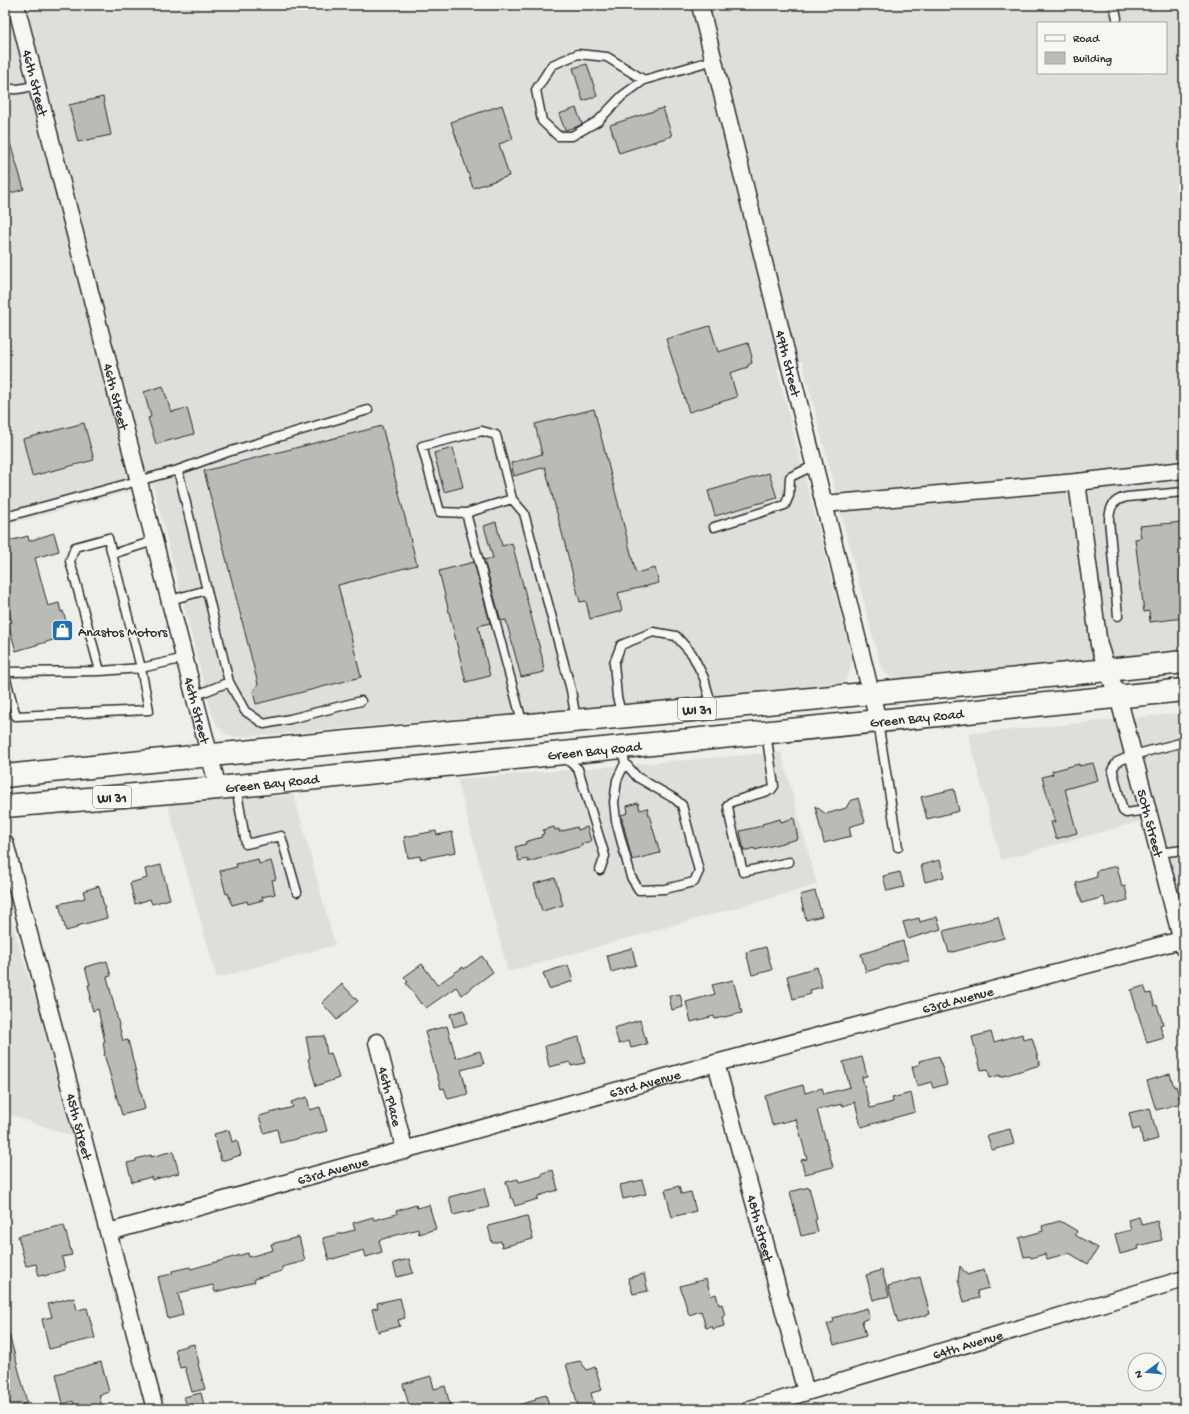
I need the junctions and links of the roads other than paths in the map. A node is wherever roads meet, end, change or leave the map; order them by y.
1 (16, 5) edge
2 (700, 5) edge
3 (1114, 5) edge
4 (1117, 18) dead end
5 (714, 60) junction
6 (644, 80) junction
7 (36, 85) junction
8 (5, 87) edge
9 (368, 410) dead end
10 (815, 466) junction
11 (178, 470) junction
12 (1184, 470) edge
13 (139, 481) junction
14 (1077, 482) junction
15 (1184, 492) edge
16 (512, 499) junction
17 (824, 504) junction
18 (466, 513) junction
19 (5, 517) edge
20 (714, 527) dead end
21 (154, 541) junction
22 (112, 554) junction
23 (207, 590) junction
24 (170, 600) junction
25 (1118, 616) dead end
26 (185, 658) junction
27 (1184, 662) edge
28 (141, 668) junction
29 (1106, 670) junction
30 (100, 671) junction
31 (5, 674) edge
32 (229, 682) junction
33 (1184, 690) edge
34 (871, 693) junction
35 (194, 696) junction
36 (1118, 696) junction
37 (361, 701) dead end
38 (712, 708) junction
39 (622, 716) junction
40 (576, 721) junction
41 (878, 721) junction
42 (523, 726) junction
43 (766, 732) junction
44 (1184, 742) edge
45 (210, 754) junction
46 (561, 754) junction
47 (624, 755) junction
48 (1133, 755) junction
49 (5, 776) edge
50 (227, 787) junction
51 (5, 806) edge
52 (1147, 810) junction
53 (5, 843) edge
54 (898, 847) dead end
55 (1184, 850) edge
56 (1158, 853) junction
57 (789, 862) dead end
58 (600, 870) dead end
59 (297, 892) dead end
60 (1183, 945) edge
61 (377, 1042) dead end
62 (716, 1064) junction
63 (405, 1151) junction
64 (109, 1232) junction
65 (1184, 1279) edge
66 (806, 1392) junction
67 (153, 1408) edge
68 (750, 1409) edge

1 - 7 street, 46th Street
2 - 5 street, 49th Street
3 - 4 lane
5 - 6 lane
5 - 10 street, 49th Street
6 - 6 lane
7 - 8 lane
7 - 13 street, 46th Street
9 - 11 lane
10 - 17 street, 49th Street
10 - 20 lane
11 - 13 lane
11 - 23 lane
12 - 14 street
13 - 19 lane
13 - 21 street, 46th Street
14 - 17 street
14 - 29 street, 50th Street
15 - 25 lane
16 - 18 lane
16 - 18 lane
16 - 40 lane
17 - 34 street, 49th Street
18 - 42 lane
21 - 22 lane
21 - 24 street, 46th Street
22 - 28 lane
22 - 30 lane
23 - 24 lane
23 - 32 lane
24 - 26 street, 46th Street
26 - 28 lane
26 - 35 street, 46th Street
27 - 29 main road, Green Bay Road / WI 31
28 - 30 lane
28 - 31 lane
29 - 34 main road, Green Bay Road / WI 31
29 - 36 street, 50th Street
30 - 31 lane
32 - 35 lane
32 - 37 lane
33 - 36 main road, Green Bay Road / WI 31
34 - 38 main road, Green Bay Road / WI 31
34 - 41 street, 49th Street
35 - 45 street, 46th Street
36 - 41 main road, Green Bay Road / WI 31
36 - 48 street, 50th Street
38 - 39 main road, Green Bay Road / WI 31
38 - 39 lane
39 - 40 main road, Green Bay Road / WI 31
40 - 42 main road, Green Bay Road / WI 31
41 - 43 main road, Green Bay Road / WI 31
41 - 54 lane
42 - 45 main road, Green Bay Road / WI 31
43 - 47 main road, Green Bay Road / WI 31
43 - 57 lane
44 - 48 lane
45 - 49 main road, Green Bay Road / WI 31
45 - 50 street, 46th Street
46 - 47 main road, Green Bay Road / WI 31
46 - 50 main road, Green Bay Road / WI 31
46 - 58 lane
47 - 47 lane
48 - 52 street, 50th Street
48 - 52 lane
50 - 51 main road, Green Bay Road / WI 31
50 - 59 lane
52 - 56 street, 50th Street
53 - 64 street, 45th Street
55 - 56 lane
56 - 60 street, 50th Street
60 - 62 street, 63rd Avenue
61 - 63 street, 46th Place
62 - 63 street, 63rd Avenue
62 - 66 street, 48th Street
63 - 64 street, 63rd Avenue
64 - 67 street, 45th Street
65 - 66 street, 64th Avenue
66 - 68 street, 64th Avenue

